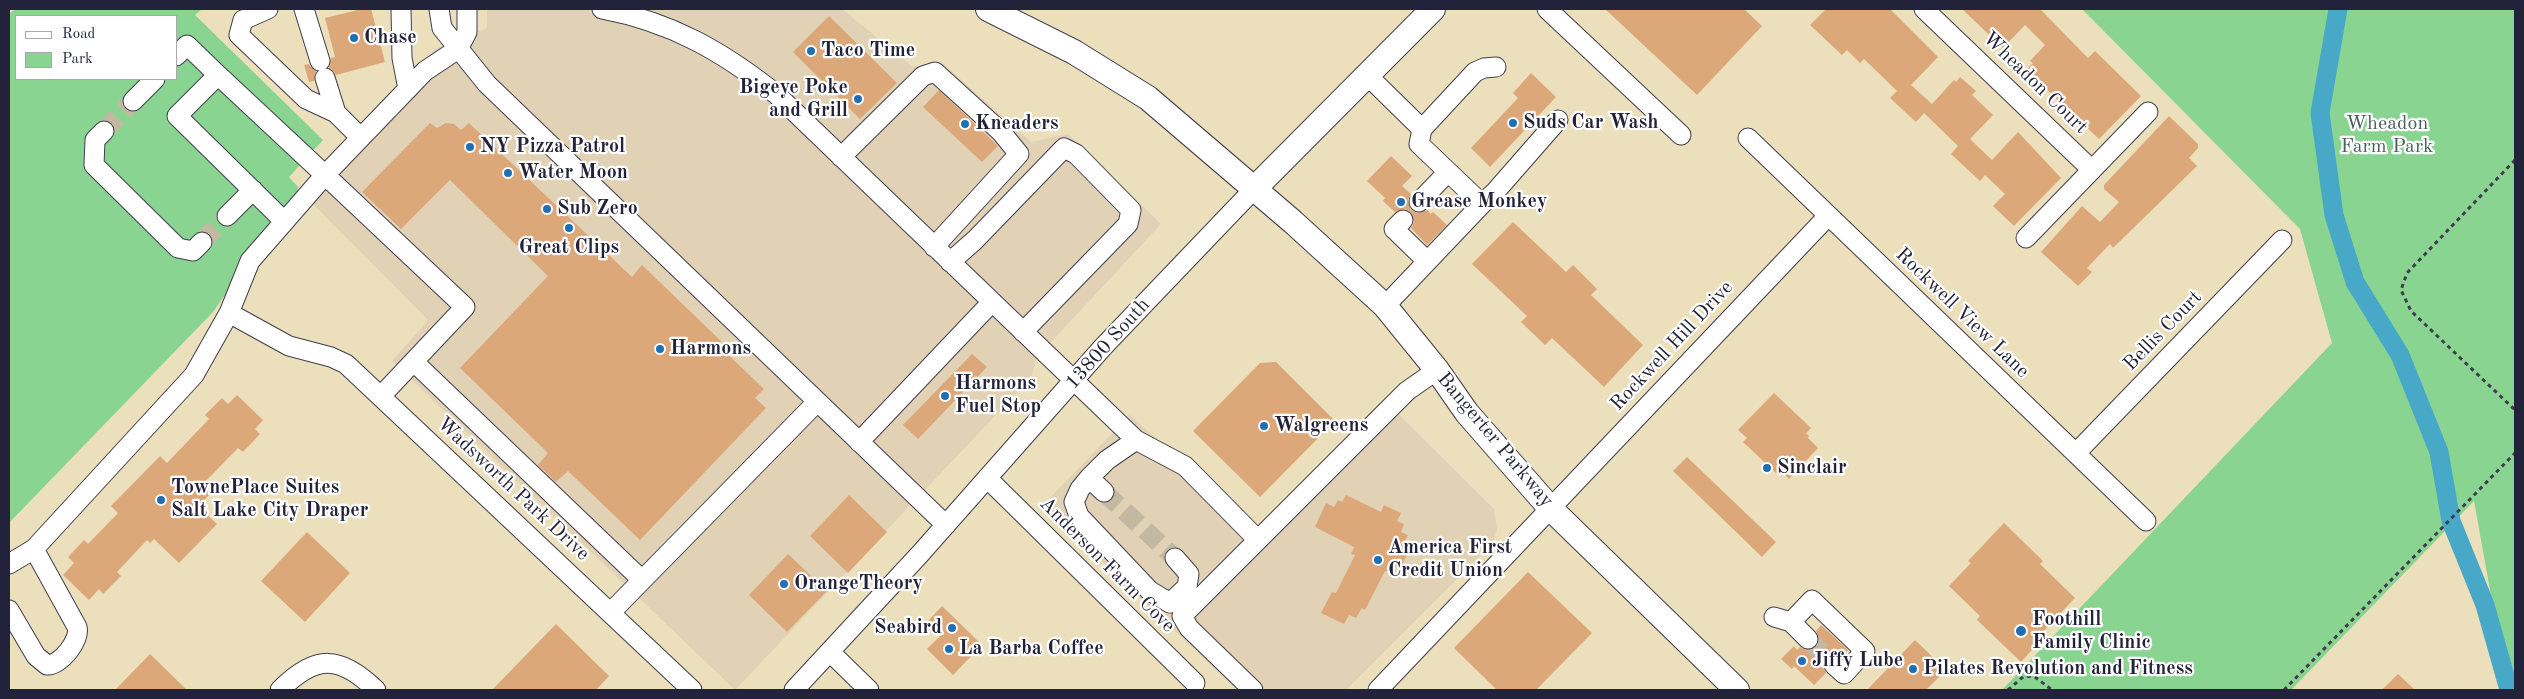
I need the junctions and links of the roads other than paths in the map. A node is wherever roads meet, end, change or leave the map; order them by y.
1 (268, 9) edge
2 (304, 9) edge
3 (401, 9) edge
4 (439, 9) edge
5 (467, 9) edge
6 (603, 9) edge
7 (988, 9) edge
8 (1433, 9) edge
9 (1547, 9) edge
10 (1924, 9) edge
11 (458, 49) junction
12 (178, 54) edge
13 (1496, 67) dead end
14 (1366, 74) junction
15 (218, 75) junction
16 (153, 80) edge
17 (408, 89) junction
18 (133, 101) tunnel mouth
19 (2148, 112) dead end
20 (336, 113) junction
21 (1558, 120) dead end
22 (1422, 129) junction
23 (104, 131) tunnel mouth
24 (1682, 135) dead end
25 (360, 136) junction
26 (1748, 138) dead end
27 (841, 157) junction
28 (2092, 170) junction
29 (1448, 172) junction
30 (325, 175) junction
31 (1255, 188) junction
32 (252, 190) junction
33 (1419, 202) dead end
34 (1482, 204) junction
35 (227, 216) tunnel mouth
36 (1828, 216) junction
37 (1403, 220) dead end
38 (284, 221) junction
39 (2026, 238) dead end
40 (2282, 240) dead end
41 (202, 242) tunnel mouth
42 (934, 247) junction
43 (1427, 261) junction
44 (950, 262) junction
45 (992, 302) junction
46 (1384, 306) junction
47 (229, 313) junction
48 (1023, 332) junction
49 (414, 362) junction
50 (1437, 370) junction
51 (1074, 381) junction
52 (381, 396) junction
53 (817, 402) junction
54 (1136, 440) junction
55 (859, 442) junction
56 (2076, 453) junction
57 (987, 478) junction
58 (1089, 478) junction
59 (1104, 492) tunnel mouth
60 (1551, 509) junction
61 (2146, 521) dead end
62 (946, 525) junction
63 (1258, 540) junction
64 (34, 549) junction
65 (1175, 558) tunnel mouth
66 (9, 564) edge
67 (642, 580) junction
68 (1176, 609) junction
69 (9, 610) edge
70 (611, 612) junction
71 (1808, 639) tunnel mouth
72 (830, 652) junction
73 (1834, 665) tunnel mouth
74 (1195, 683) dead end
75 (280, 690) edge
76 (376, 690) edge
77 (692, 690) edge
78 (794, 690) edge
79 (869, 690) edge
80 (1253, 690) edge
81 (1378, 690) edge
82 (1737, 690) edge

1 - 20 street
2 - 20 street
3 - 17 street
4 - 11 street
5 - 11 street
6 - 27 street
7 - 31 main road, Bangerter Parkway
8 - 14 main road, 13800 South
9 - 24 street
10 - 28 street, Wheadon Court
11 - 17 street
11 - 53 street
12 - 15 street
13 - 22 street
14 - 22 street
14 - 31 main road, 13800 South
15 - 30 street
15 - 32 street
16 - 18 street
17 - 25 street
19 - 28 street
20 - 25 street
21 - 34 street
22 - 29 street
23 - 41 street
25 - 30 street
26 - 36 street, Rockwell View Lane
27 - 42 street
27 - 42 street
28 - 39 street
29 - 33 street
29 - 34 street
30 - 38 street
30 - 49 street
31 - 46 main road, Bangerter Parkway
31 - 51 street, 13800 South
32 - 35 street
32 - 38 street
34 - 43 street
36 - 56 street, Rockwell View Lane
36 - 60 street, Rockwell Hill Drive
37 - 43 street
38 - 47 street
40 - 56 street, Bellis Court
42 - 44 street
43 - 46 street
44 - 45 street
44 - 48 street
45 - 48 street
45 - 55 street
46 - 50 main road, Bangerter Parkway
47 - 52 street, Wadsworth Park Drive
47 - 64 street
48 - 51 street
49 - 52 street
49 - 67 street
50 - 60 main road, Bangerter Parkway
50 - 63 street
51 - 54 street
51 - 57 street, 13800 South
52 - 70 street, Wadsworth Park Drive
53 - 55 street
53 - 67 street
54 - 58 street
54 - 63 street
55 - 62 street
56 - 61 street, Rockwell View Lane
57 - 62 street, 13800 South
57 - 74 street, Anderson Farm Cove
58 - 59 street
58 - 68 street
60 - 81 street, Rockwell Hill Drive
60 - 82 main road, Bangerter Parkway
62 - 72 street, 13800 South
63 - 68 street
64 - 66 street
64 - 69 street
65 - 68 street
67 - 70 street
68 - 80 street
70 - 77 street, Wadsworth Park Drive
71 - 73 street
72 - 78 street, 13800 South
72 - 79 street
75 - 76 street

